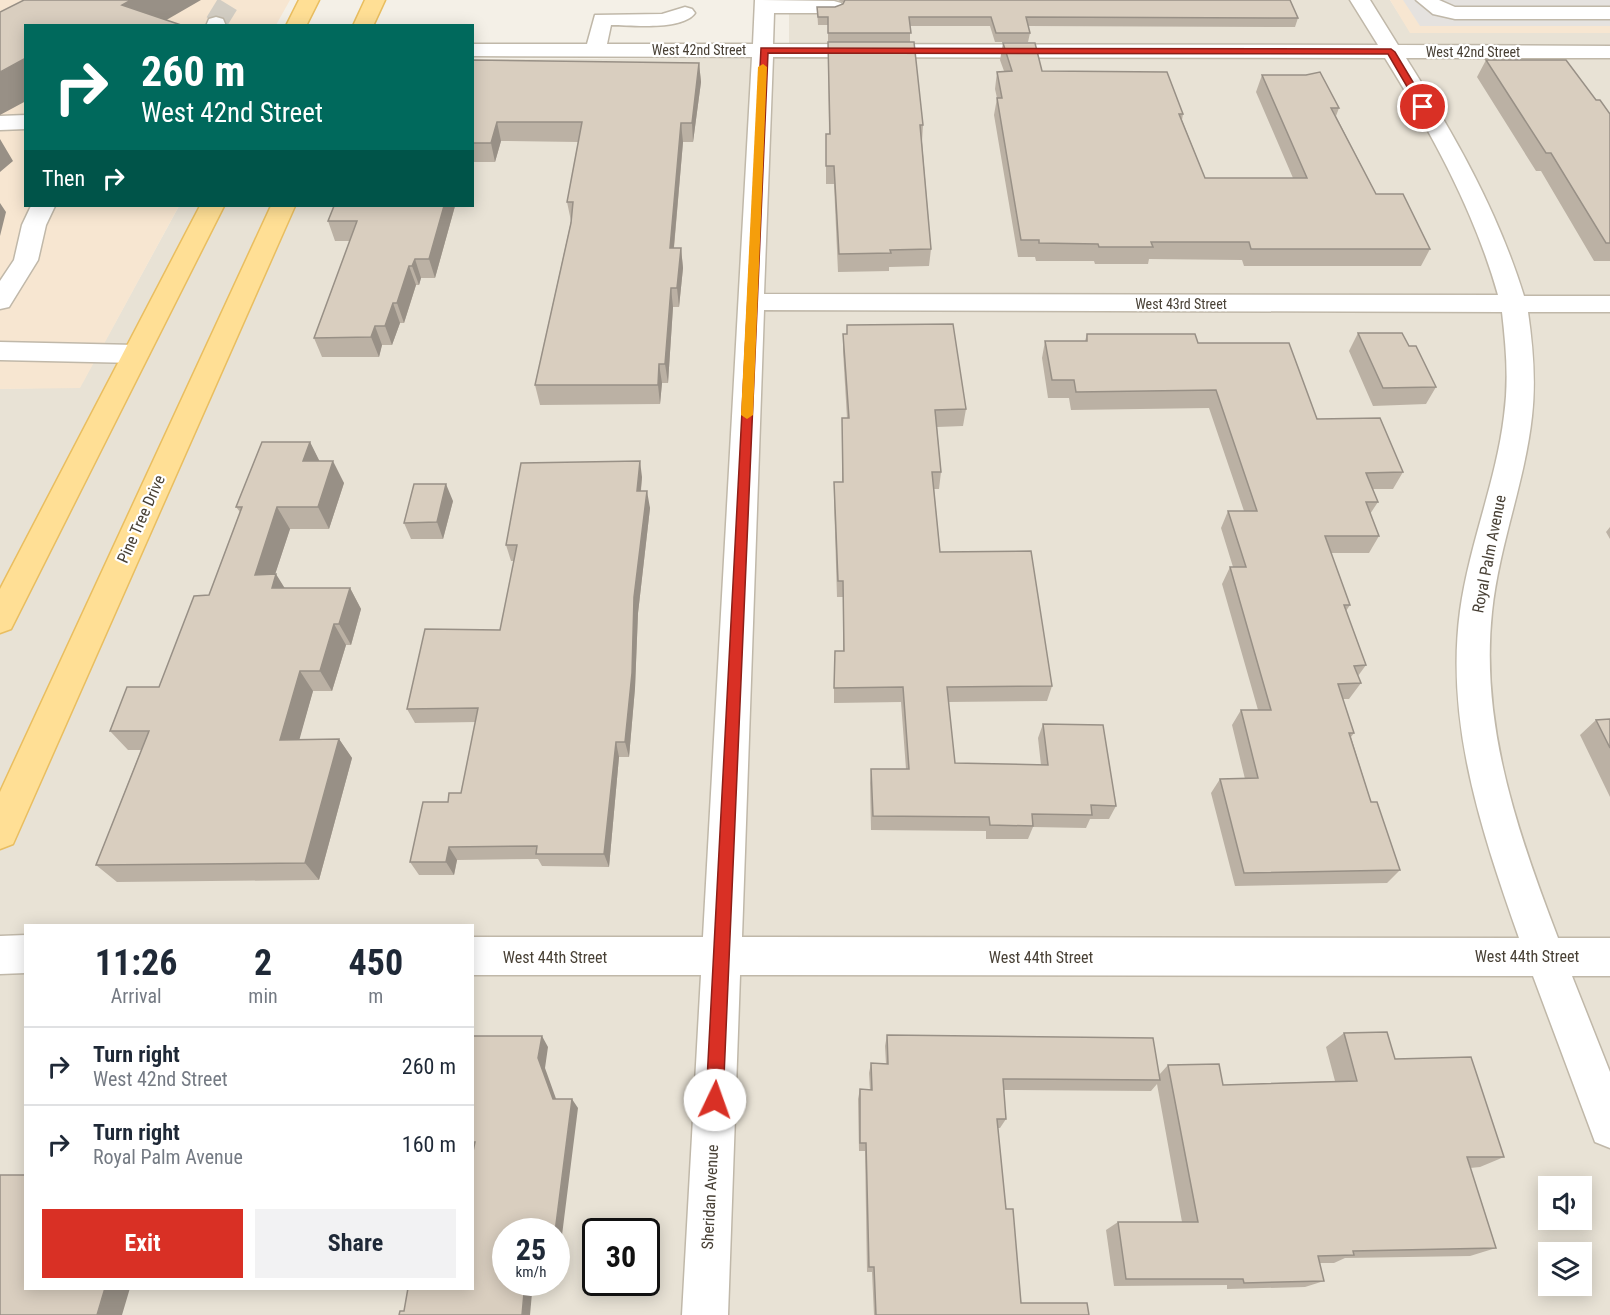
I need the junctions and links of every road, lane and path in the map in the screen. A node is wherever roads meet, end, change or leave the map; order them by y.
1 (309, 0) edge
2 (375, 0) edge
3 (1360, 0) edge
4 (1426, 0) edge
5 (765, 4) edge
6 (834, 7) edge
7 (685, 13) dead end
8 (1610, 14) edge
9 (297, 24) edge
10 (364, 24) edge
11 (474, 50) edge
12 (596, 50) junction
13 (764, 50) junction
14 (1391, 52) junction
15 (1601, 52) edge
16 (1608, 74) dead end
17 (24, 122) edge
18 (0, 123) edge
19 (43, 207) edge
20 (211, 207) edge
21 (283, 207) edge
22 (0, 301) edge
23 (753, 302) junction
24 (1513, 304) junction
25 (1610, 304) edge
26 (0, 351) edge
27 (136, 354) junction
28 (0, 620) edge
29 (0, 832) edge
30 (24, 954) edge
31 (0, 955) edge
32 (474, 956) edge
33 (1545, 956) junction
34 (1610, 957) edge
35 (721, 958) junction
36 (1610, 1127) edge
37 (705, 1315) edge

1 - 9 main road
2 - 10 main road
3 - 14 street, Royal Palm Avenue
4 - 8 street
5 - 6 street
5 - 13 street, Sheridan Avenue
7 - 12 street
11 - 12 street, West 42nd Street
12 - 13 street, West 42nd Street
13 - 14 street, West 42nd Street
13 - 23 street, Sheridan Avenue
14 - 15 street, West 42nd Street
14 - 24 street, Royal Palm Avenue
15 - 16 street
17 - 18 street
19 - 22 street
20 - 27 main road
21 - 29 main road, Pine Tree Drive
23 - 24 street, West 43rd Street
23 - 35 street, Sheridan Avenue
24 - 25 street, West 43rd Street
24 - 33 street, Royal Palm Avenue
26 - 27 street
27 - 28 main road
30 - 31 street
32 - 35 street, West 44th Street
33 - 34 street, West 44th Street
33 - 35 street, West 44th Street
33 - 36 street, Royal Palm Avenue
35 - 37 street, Sheridan Avenue

